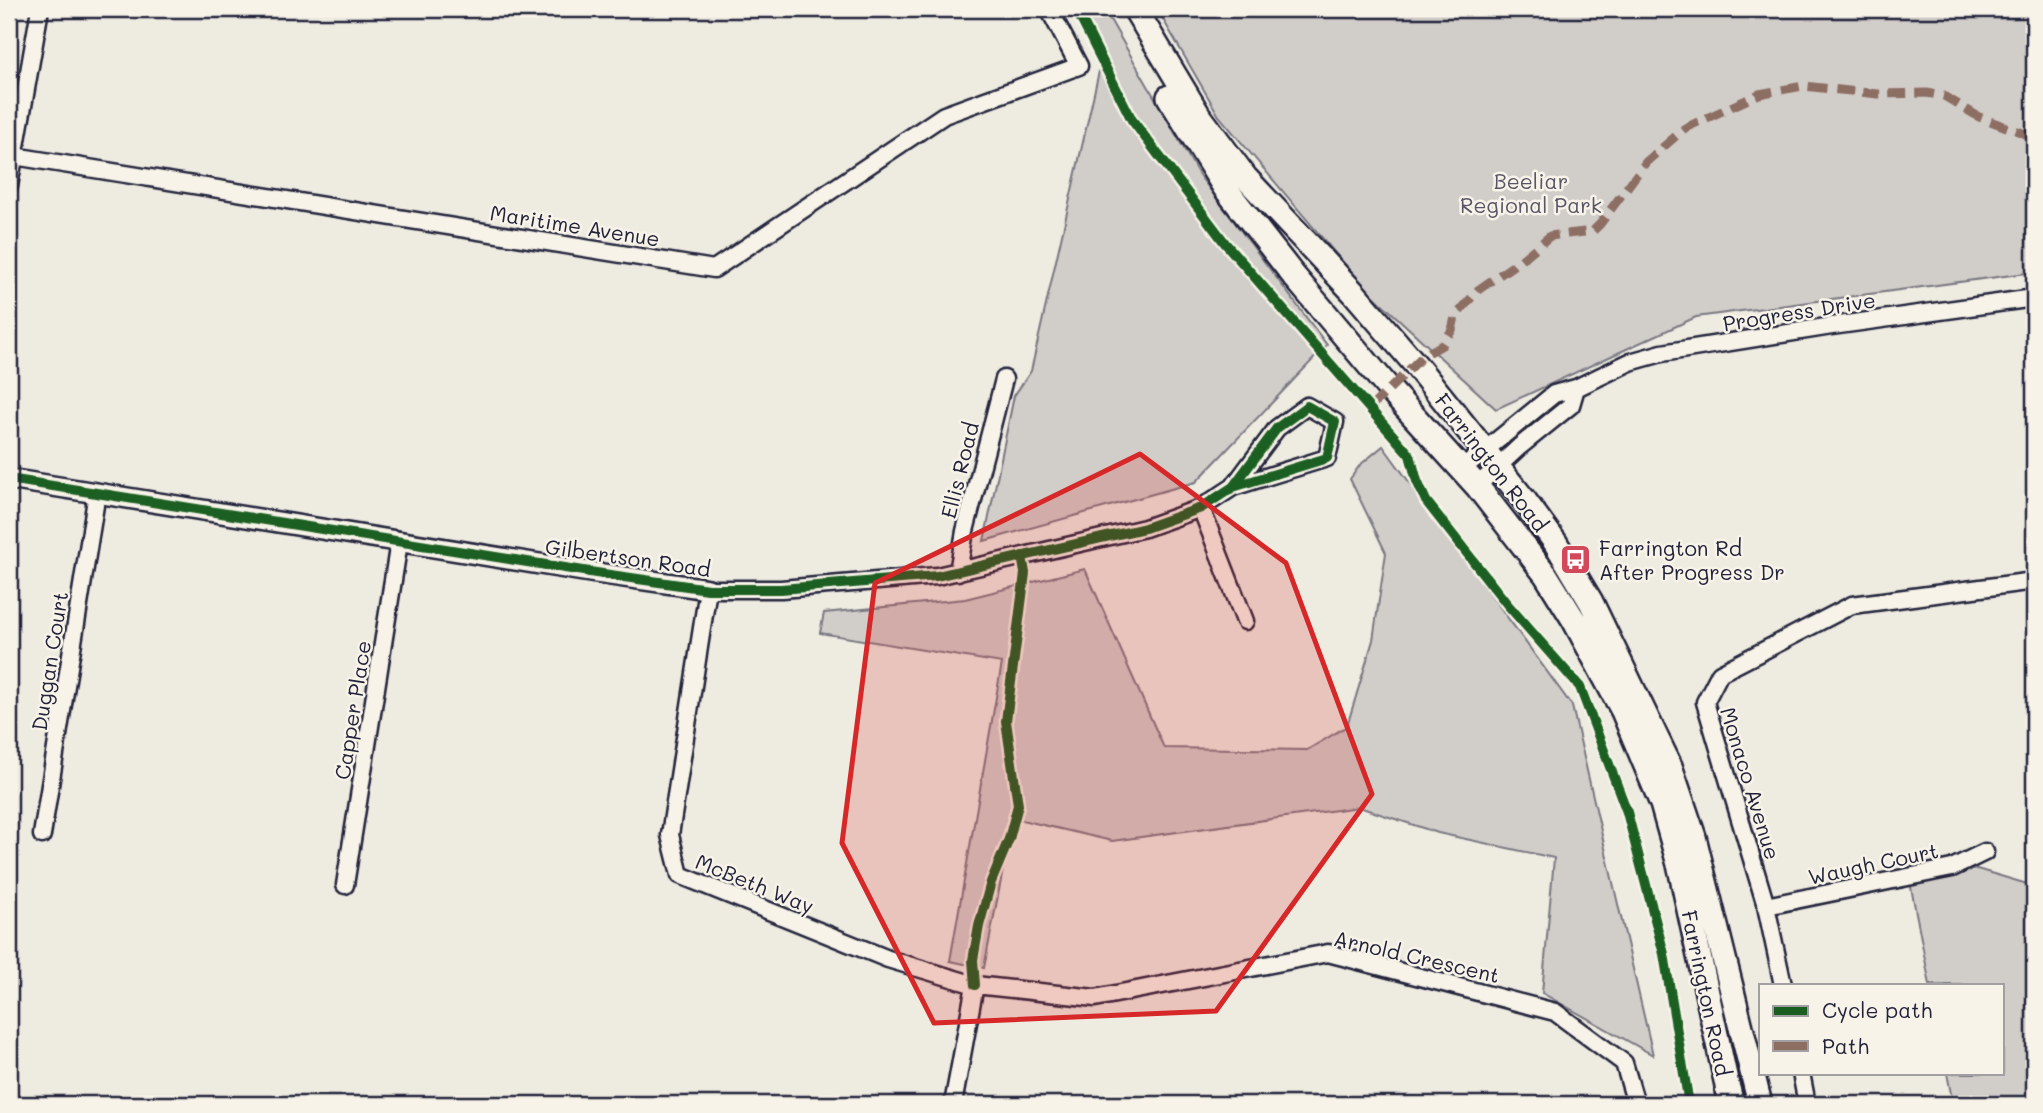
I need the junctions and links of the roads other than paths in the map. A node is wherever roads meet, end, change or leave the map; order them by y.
1 (40, 9) edge
2 (1049, 9) edge
3 (1119, 9) edge
4 (1135, 9) edge
5 (14, 156) junction
6 (9, 186) edge
7 (2034, 298) edge
8 (1004, 379) dead end
9 (1491, 459) junction
10 (1470, 478) junction
11 (9, 479) edge
12 (1233, 487) junction
13 (97, 493) junction
14 (1201, 508) junction
15 (399, 542) junction
16 (958, 572) junction
17 (2034, 581) edge
18 (708, 589) junction
19 (1245, 621) dead end
20 (42, 835) dead end
21 (1985, 852) dead end
22 (345, 885) dead end
23 (1766, 906) junction
24 (1783, 984) edge
25 (975, 985) junction
26 (1801, 1074) edge
27 (1730, 1100) edge
28 (953, 1104) edge
29 (1636, 1104) edge
30 (1760, 1104) edge
31 (1807, 1104) edge

1 - 5 street
2 - 5 street, Maritime Avenue
3 - 10 main road, Farrington Road
4 - 9 main road, Farrington Road
5 - 6 street
7 - 9 street, Progress Drive
8 - 16 street, Ellis Road
9 - 10 street, Progress Drive
9 - 10 street, Progress Drive
9 - 30 main road, Farrington Road
10 - 27 main road, Farrington Road
11 - 13 street, Gilbertson Road
12 - 12 street, Gilbertson Road
12 - 14 street, Gilbertson Road
13 - 15 street, Gilbertson Road
13 - 20 street, Duggan Court
14 - 16 street, Gilbertson Road
14 - 19 street
15 - 18 street, Gilbertson Road
15 - 22 street, Capper Place
16 - 18 street, Gilbertson Road
17 - 23 street, Monaco Avenue
18 - 25 street, McBeth Way
21 - 23 street, Waugh Court
23 - 24 street, Monaco Avenue
25 - 28 street
25 - 29 street, Arnold Crescent
26 - 31 street

